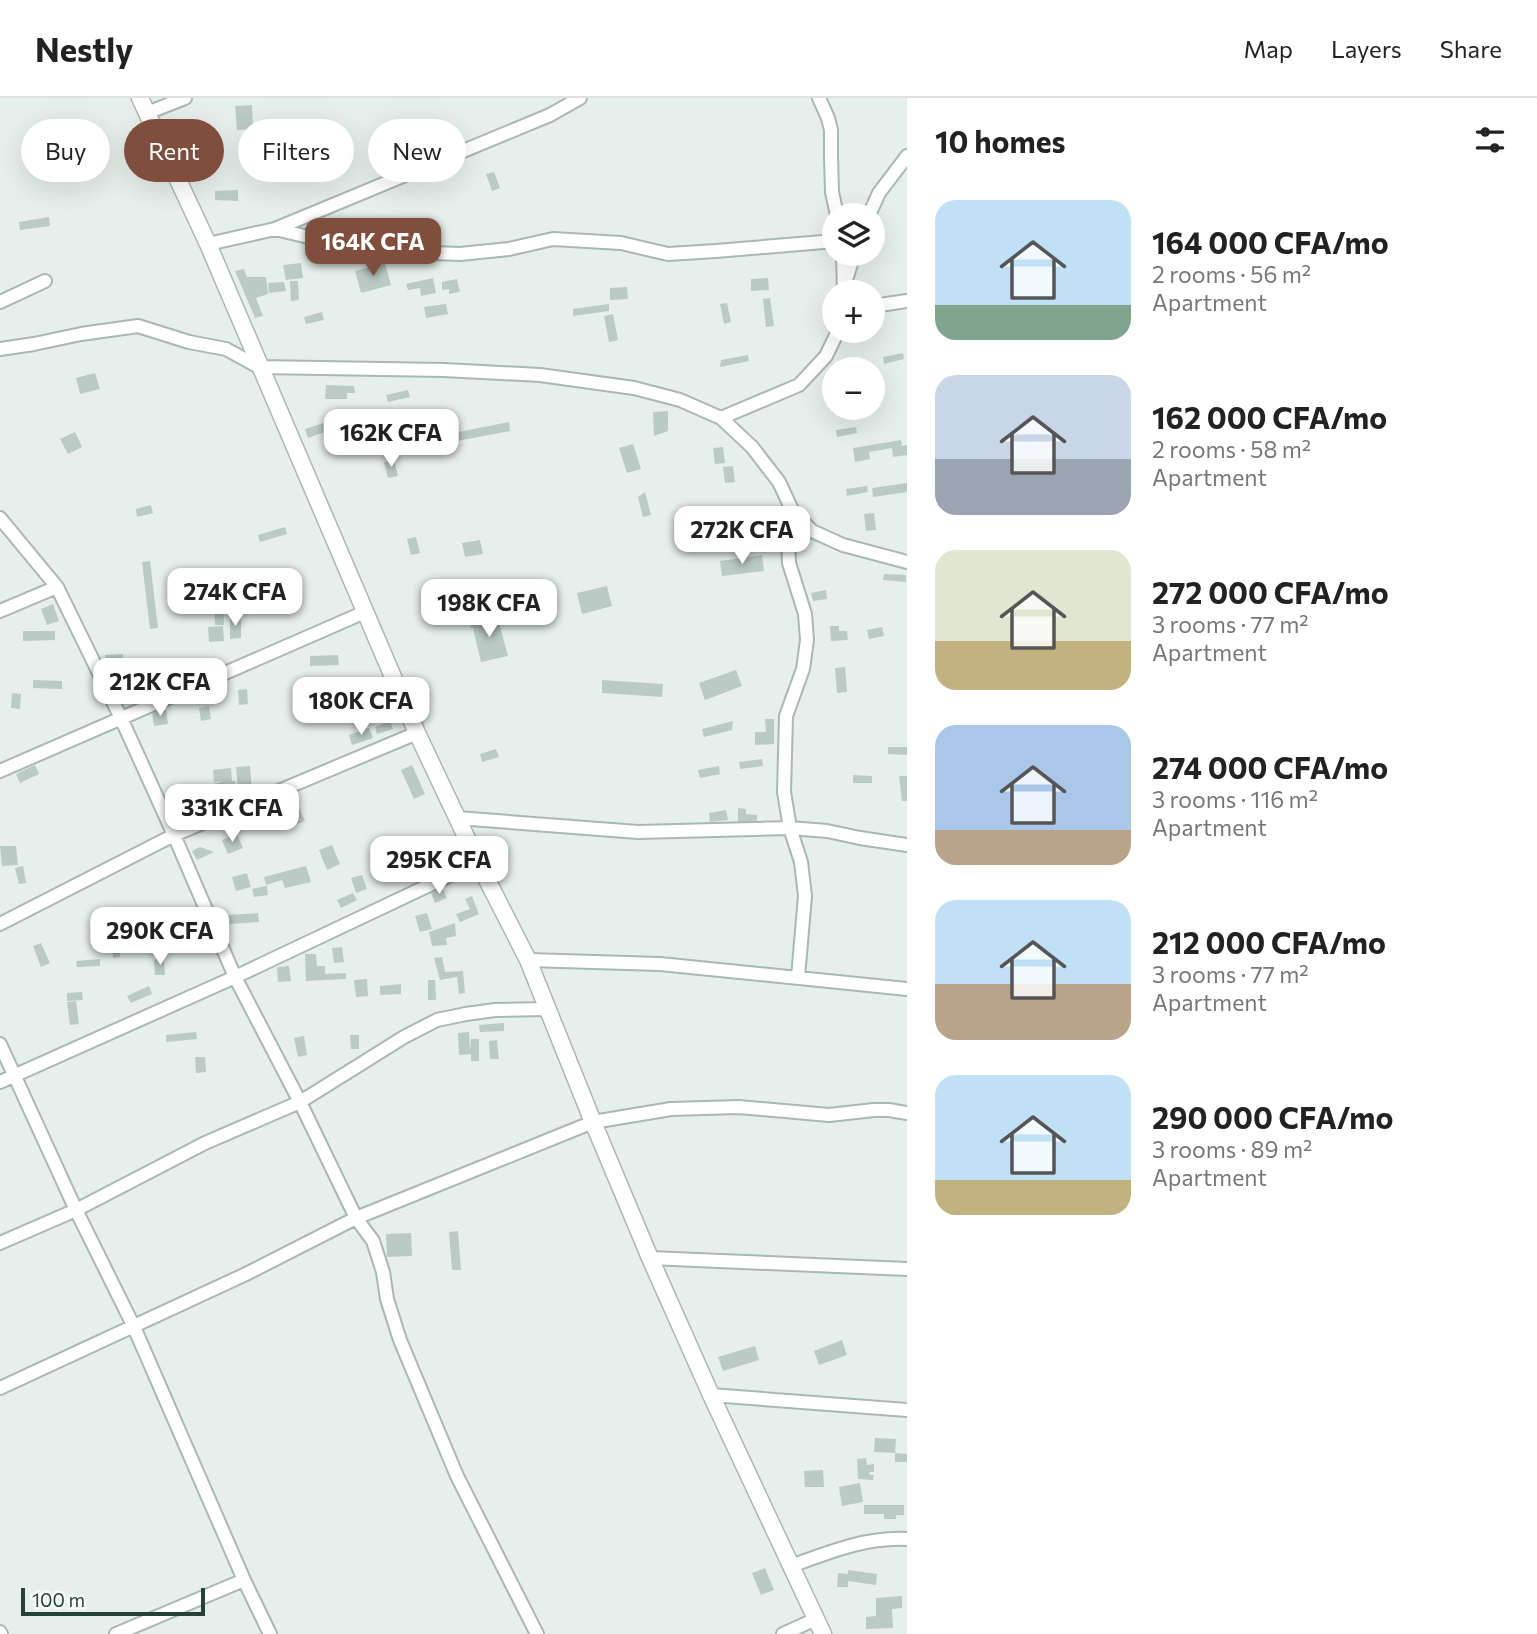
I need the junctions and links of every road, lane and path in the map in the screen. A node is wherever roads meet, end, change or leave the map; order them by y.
1 (140, 98) edge
2 (185, 98) edge
3 (580, 98) edge
4 (819, 98) edge
5 (147, 113) junction
6 (907, 156) edge
7 (834, 203) edge
8 (874, 203) edge
9 (275, 229) junction
10 (822, 242) edge
11 (208, 244) junction
12 (45, 281) dead end
13 (907, 301) edge
14 (0, 302) edge
15 (885, 304) edge
16 (832, 343) edge
17 (0, 349) edge
18 (259, 367) junction
19 (721, 418) junction
20 (793, 512) junction
21 (0, 518) edge
22 (907, 562) edge
23 (57, 587) junction
24 (0, 611) edge
25 (365, 612) junction
26 (121, 718) junction
27 (417, 733) junction
28 (0, 771) edge
29 (457, 818) junction
30 (790, 828) junction
31 (174, 835) junction
32 (907, 845) edge
33 (478, 862) junction
34 (0, 925) edge
35 (528, 960) junction
36 (235, 977) junction
37 (798, 977) junction
38 (907, 989) edge
39 (547, 1009) junction
40 (0, 1044) edge
41 (14, 1076) junction
42 (0, 1082) edge
43 (300, 1102) junction
44 (907, 1113) edge
45 (593, 1122) junction
46 (76, 1210) junction
47 (356, 1218) junction
48 (0, 1243) edge
49 (650, 1258) junction
50 (907, 1269) edge
51 (134, 1327) junction
52 (0, 1388) edge
53 (712, 1395) junction
54 (907, 1410) edge
55 (907, 1539) edge
56 (791, 1566) junction
57 (244, 1580) junction
58 (820, 1626) edge
59 (116, 1634) edge
60 (270, 1634) edge
61 (537, 1634) edge
62 (783, 1634) edge

1 - 5 street
2 - 5 street
3 - 9 street
4 - 7 street
5 - 11 street
6 - 8 street
9 - 10 street
9 - 11 street
11 - 18 street
12 - 14 street
13 - 15 street
16 - 19 street
17 - 18 street
18 - 19 street
18 - 25 street
19 - 20 street
20 - 22 street
20 - 30 street
21 - 23 street
23 - 24 street
23 - 26 street
25 - 26 street
25 - 27 street
26 - 28 street
26 - 31 street
27 - 29 street
27 - 31 street
29 - 30 street
29 - 33 street
30 - 32 street
30 - 37 street
31 - 34 street
31 - 36 street
33 - 35 street
33 - 36 street
35 - 37 street
35 - 39 street
36 - 41 street
36 - 43 street
37 - 38 street
39 - 43 street
39 - 45 street
40 - 41 street
41 - 42 street
41 - 46 street
43 - 46 street
43 - 47 street
44 - 45 street
45 - 47 street
45 - 49 street
46 - 48 street
46 - 51 street
47 - 51 street
47 - 61 street
49 - 50 street
49 - 53 street
51 - 52 street
51 - 57 street
53 - 54 street
53 - 56 street
55 - 56 street
56 - 58 street
57 - 59 street
57 - 60 street
58 - 62 street

